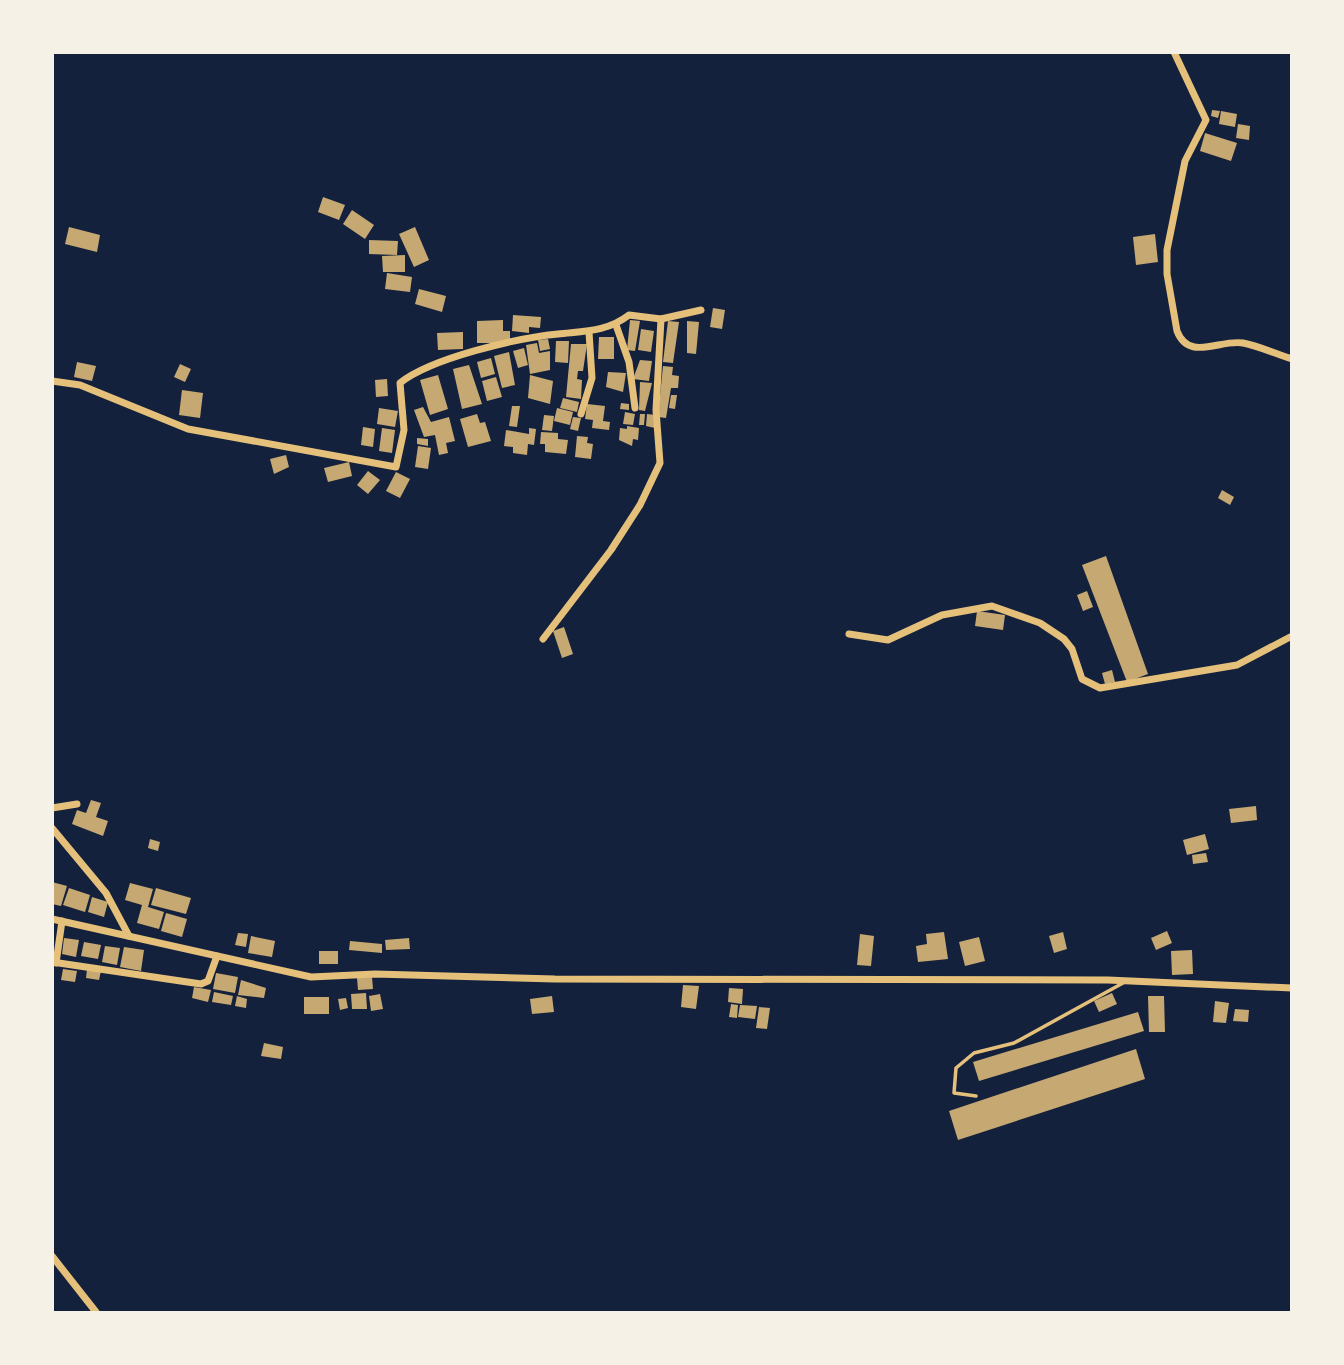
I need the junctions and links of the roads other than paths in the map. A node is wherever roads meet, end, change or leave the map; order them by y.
1 (1174, 52) edge
2 (701, 310) dead end
3 (660, 319) junction
4 (616, 325) junction
5 (589, 332) junction
6 (1292, 359) edge
7 (52, 381) edge
8 (635, 408) dead end
9 (582, 414) dead end
10 (849, 634) dead end
11 (1292, 636) edge
12 (543, 639) dead end
13 (77, 804) dead end
14 (52, 808) edge
15 (52, 828) edge
16 (52, 919) edge
17 (62, 921) junction
18 (129, 936) junction
19 (217, 956) junction
20 (54, 963) edge
21 (1128, 981) junction
22 (1292, 988) edge
23 (976, 1096) dead end
24 (52, 1256) edge
25 (96, 1312) edge

1 - 6 street
2 - 3 street
3 - 4 street
3 - 12 street
4 - 5 street
4 - 8 street
5 - 7 street
5 - 9 street
10 - 11 street
13 - 14 street
15 - 18 street
16 - 17 street
17 - 18 street
17 - 20 street
18 - 19 street
19 - 20 street
19 - 21 street
21 - 22 street
21 - 23 lane
24 - 25 street

